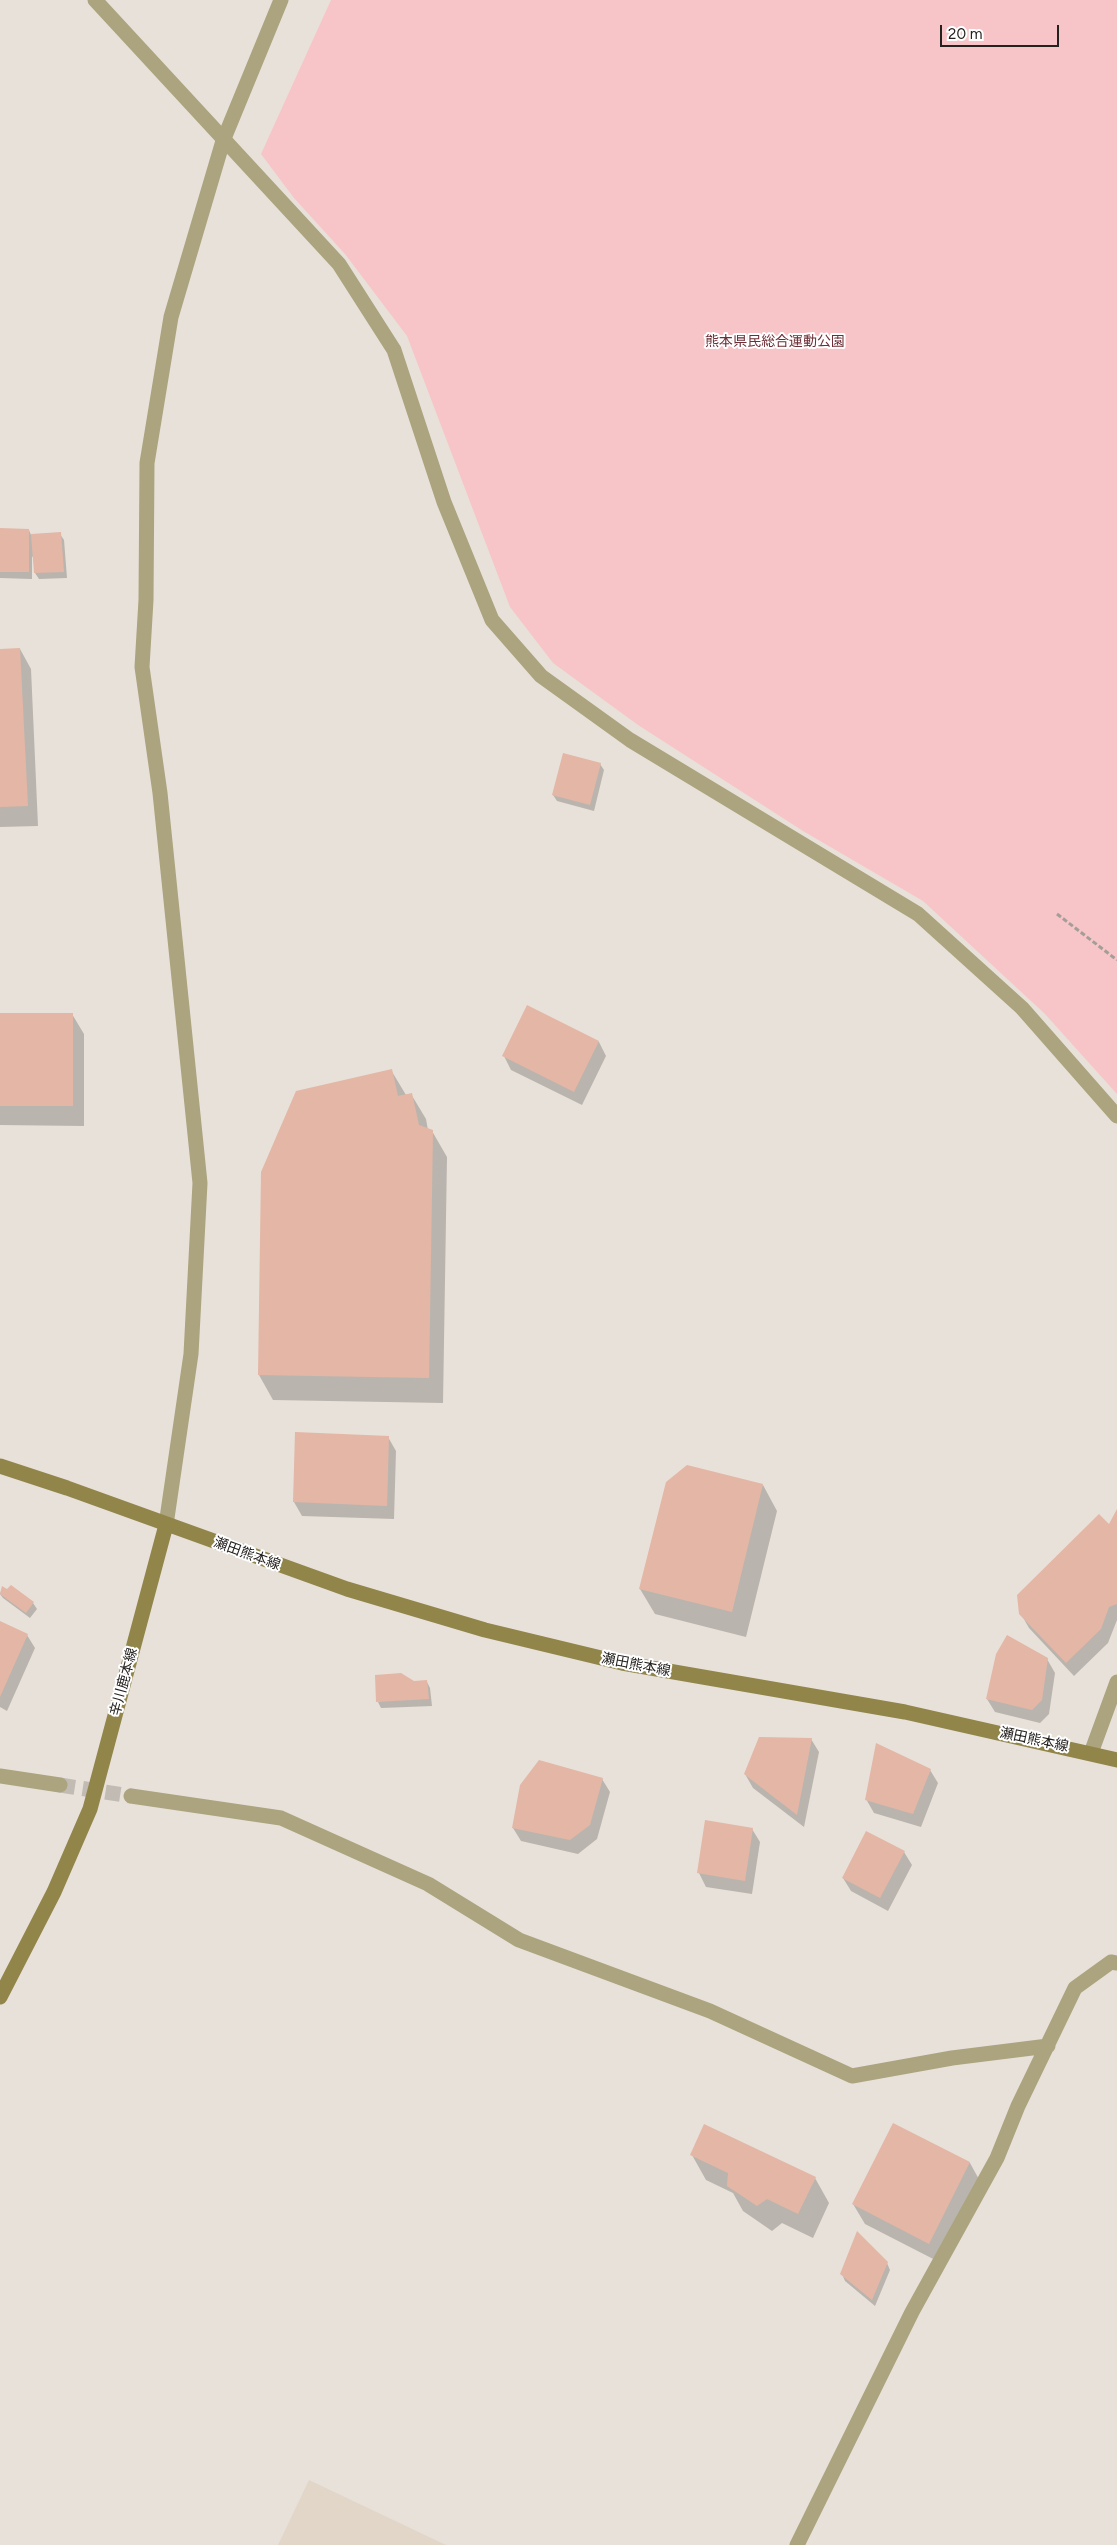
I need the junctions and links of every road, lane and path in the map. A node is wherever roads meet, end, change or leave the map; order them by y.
1 (94, 0) edge
2 (281, 0) edge
3 (223, 141) junction
4 (1057, 914) dead end
5 (1117, 960) edge
6 (1117, 1116) edge
7 (0, 1466) edge
8 (166, 1525) junction
9 (1117, 1682) edge
10 (1091, 1753) junction
11 (1117, 1760) edge
12 (0, 1776) edge
13 (60, 1785) tunnel mouth
14 (131, 1796) tunnel mouth
15 (1117, 1963) edge
16 (0, 1997) edge
17 (1048, 2046) junction
18 (797, 2545) edge

1 - 3 street
2 - 3 street
3 - 6 street
3 - 8 street
4 - 5 path
7 - 8 main road
8 - 10 main road, 瀬田熊本線
8 - 16 main road, 辛川鹿本線
9 - 10 street
10 - 11 main road, 瀬田熊本線
12 - 13 street
14 - 17 street
15 - 17 street
17 - 18 street

